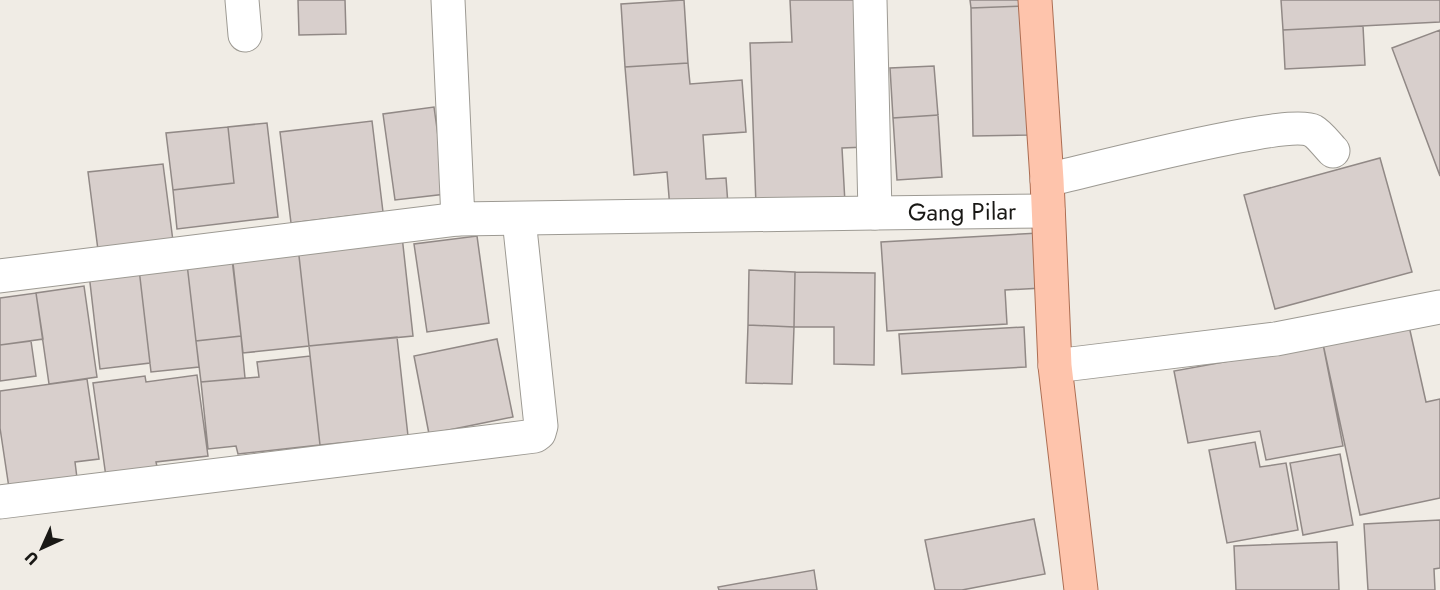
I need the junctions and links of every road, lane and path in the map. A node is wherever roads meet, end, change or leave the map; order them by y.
1 (242, 0) edge
2 (447, 0) edge
3 (870, 0) edge
4 (1035, 0) edge
5 (245, 35) dead end
6 (1333, 150) dead end
7 (1048, 196) junction
8 (875, 213) junction
9 (458, 219) junction
10 (519, 219) junction
11 (0, 276) edge
12 (1440, 307) edge
13 (1055, 366) junction
14 (0, 502) edge
15 (1081, 590) edge

1 - 5 street
2 - 9 street
3 - 8 street
4 - 7 main road
6 - 7 street, Gang Pilar
7 - 8 street, Gang Pilar
7 - 13 main road
8 - 10 street, Gang Pilar
9 - 10 street, Gang Pilar
9 - 11 street, Gang Pilar
10 - 14 street
12 - 13 street
13 - 15 main road

